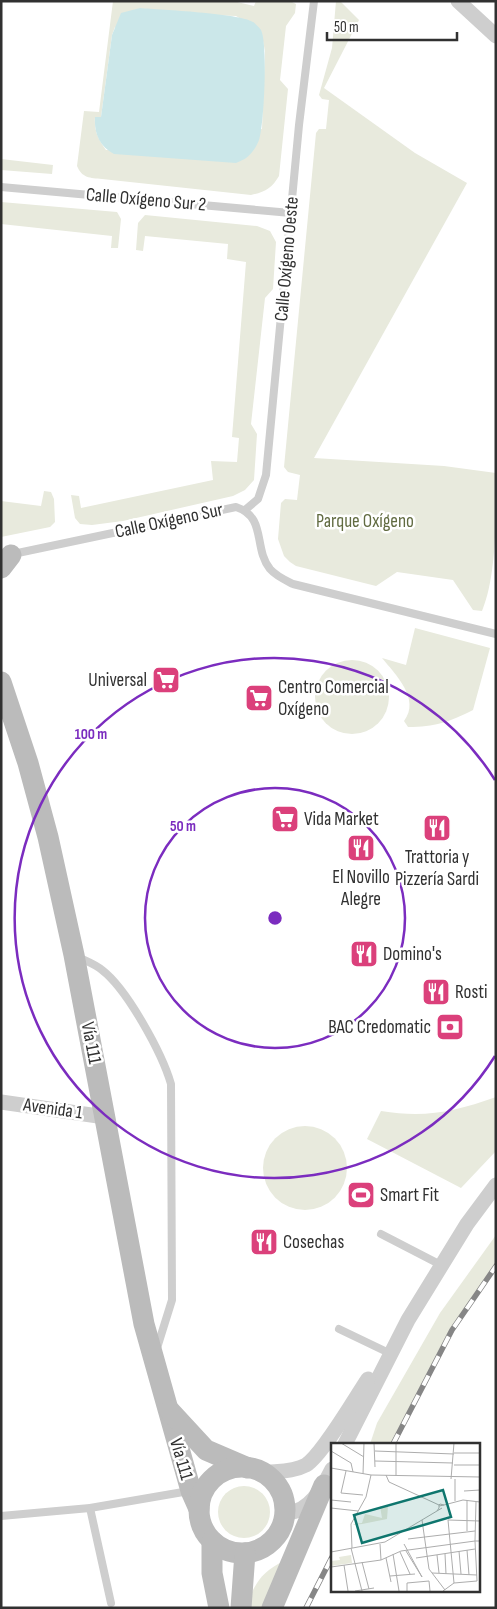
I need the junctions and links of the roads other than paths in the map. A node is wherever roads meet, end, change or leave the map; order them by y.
1 (314, 1) edge
2 (458, 1) edge
3 (496, 36) edge
4 (1, 187) edge
5 (291, 213) junction
6 (245, 510) junction
7 (4, 559) edge
8 (496, 634) edge
9 (1, 682) edge
10 (74, 955) junction
11 (1, 1102) edge
12 (105, 1117) junction
13 (496, 1185) edge
14 (381, 1234) dead end
15 (441, 1265) junction
16 (404, 1326) junction
17 (339, 1330) dead end
18 (387, 1352) junction
19 (153, 1360) junction
20 (167, 1408) junction
21 (346, 1443) edge
22 (255, 1470) junction
23 (328, 1477) edge
24 (195, 1500) junction
25 (90, 1508) junction
26 (285, 1512) junction
27 (1, 1516) edge
28 (212, 1541) junction
29 (245, 1553) junction
30 (111, 1603) dead end
31 (219, 1608) edge
32 (241, 1608) edge
33 (272, 1608) edge

1 - 5 lane, Calle Oxígeno Oeste
2 - 3 street
4 - 5 lane, Calle Oxígeno Sur 2
5 - 6 lane, Calle Oxígeno Oeste
6 - 7 lane, Calle Oxígeno Sur
6 - 8 lane, Calle Oxígeno Sur
9 - 10 main road, Vía 111
10 - 12 main road, Vía 111
10 - 19 lane
11 - 12 street, Avenida 1
12 - 19 main road, Vía 111
13 - 15 street
14 - 15 lane
15 - 16 street
16 - 18 street
16 - 21 street
17 - 18 lane
18 - 22 street
19 - 20 main road, Vía 111
20 - 22 main road, Vía 111
20 - 24 main road, Vía 111
22 - 24 main road
22 - 26 main road
23 - 26 street
23 - 33 main road
24 - 25 lane
24 - 28 main road
25 - 27 lane
25 - 30 lane
26 - 29 main road
28 - 29 main road
28 - 31 main road
29 - 32 main road

